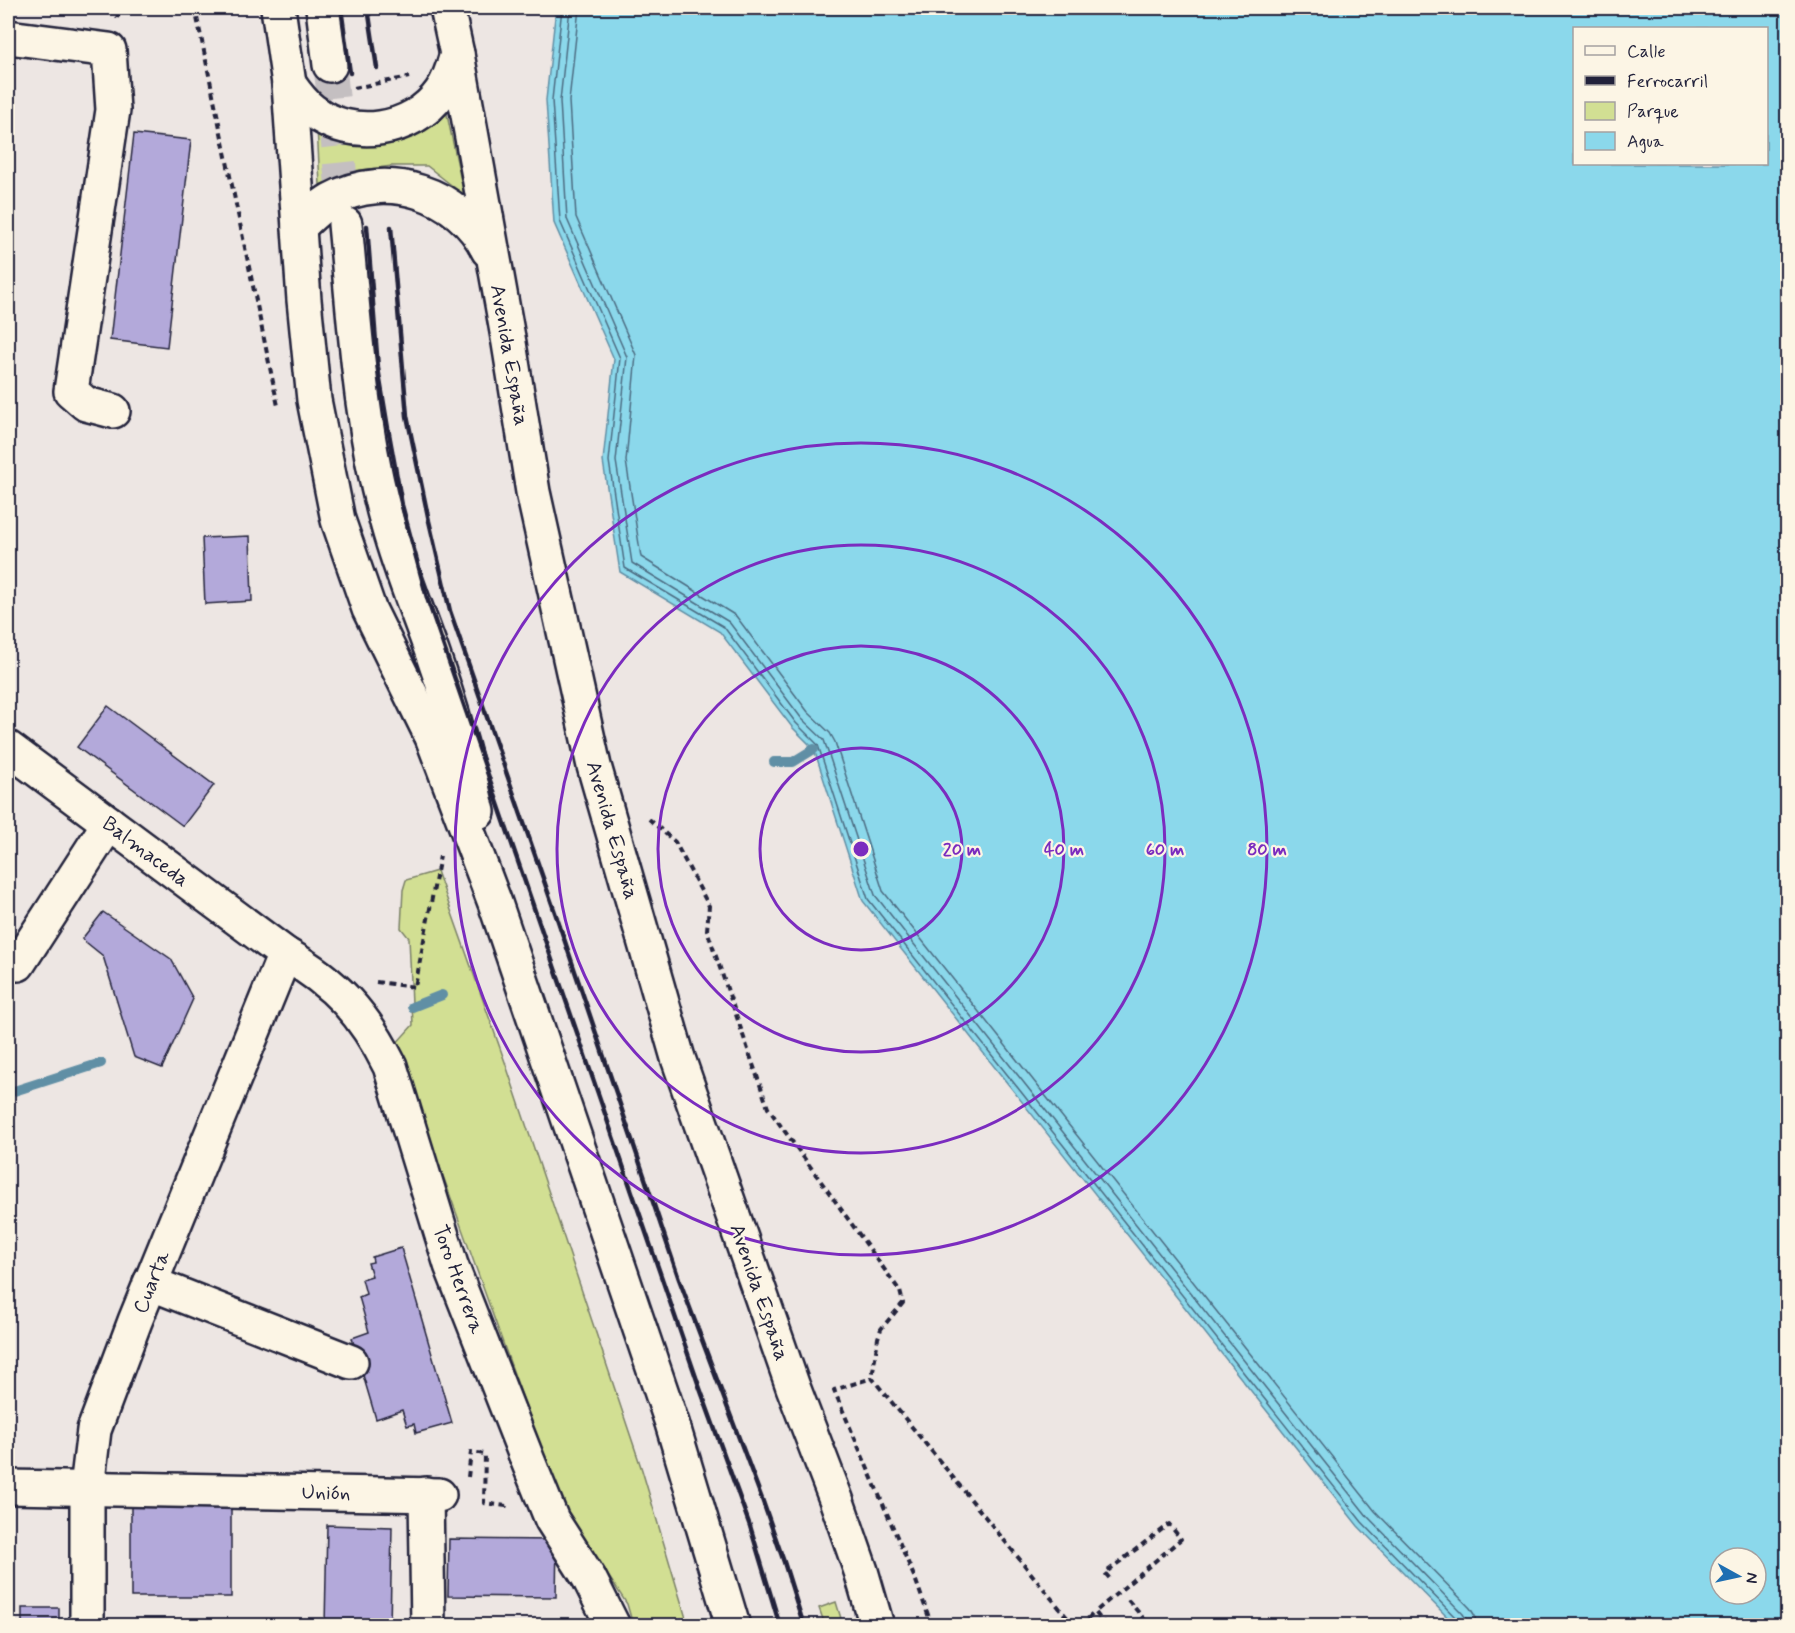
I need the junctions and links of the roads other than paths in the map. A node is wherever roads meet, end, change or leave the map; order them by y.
1 (278, 8) edge
2 (323, 8) edge
3 (447, 8) edge
4 (8, 37) edge
5 (457, 54) junction
6 (337, 77) tunnel mouth
7 (289, 84) junction
8 (345, 224) tunnel mouth
9 (299, 227) junction
10 (493, 259) junction
11 (113, 411) dead end
12 (8, 748) edge
13 (109, 823) junction
14 (495, 903) junction
15 (285, 954) junction
16 (18, 964) dead end
17 (150, 1283) junction
18 (351, 1362) dead end
19 (8, 1486) edge
20 (87, 1488) junction
21 (87, 1626) edge
22 (428, 1626) edge
23 (613, 1626) edge
24 (734, 1626) edge
25 (877, 1626) edge

1 - 7 main road
2 - 6 main road
3 - 5 main road, Avenida España
4 - 11 main road
5 - 7 main road
5 - 10 main road, Avenida España
7 - 9 main road
8 - 14 main road
9 - 10 main road
9 - 14 main road
10 - 25 main road, Avenida España
12 - 13 main road, Balmaceda
13 - 15 main road, Balmaceda
13 - 16 main road
14 - 24 main road
15 - 17 main road, Cuarta
15 - 23 main road, Toro Herrera
17 - 18 main road
17 - 20 main road, Cuarta
19 - 20 main road, Unión
20 - 21 main road, Cuarta
20 - 22 main road, Unión

